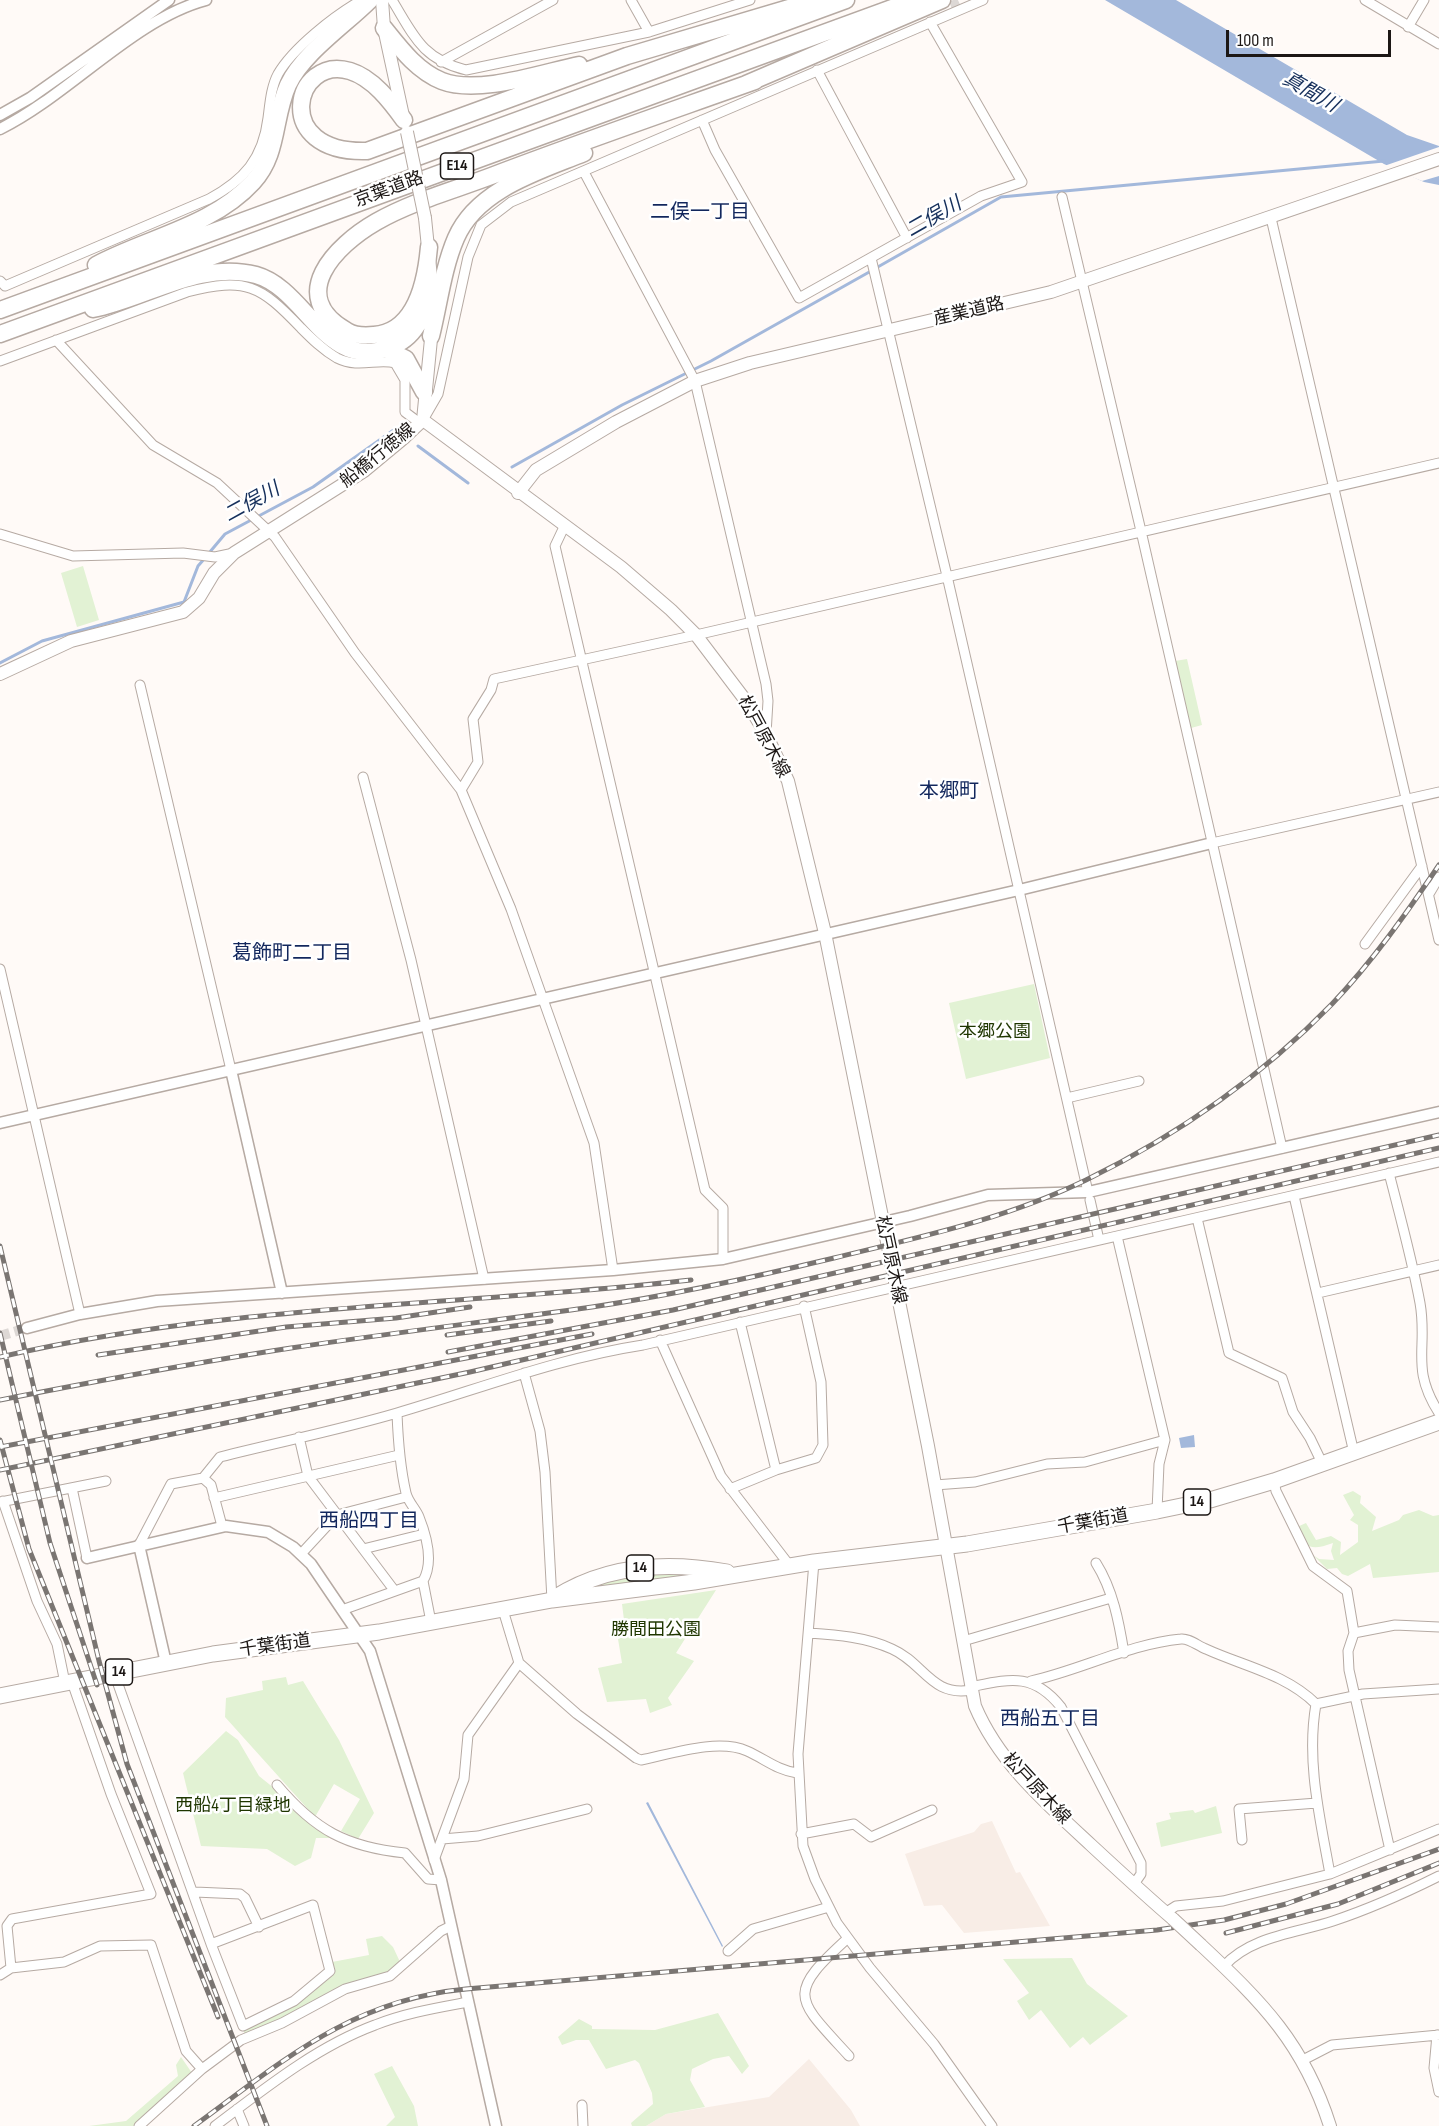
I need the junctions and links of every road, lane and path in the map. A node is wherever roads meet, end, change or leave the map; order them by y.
1 (169, 0) edge
2 (206, 0) edge
3 (362, 0) edge
4 (370, 0) edge
5 (382, 0) edge
6 (392, 0) edge
7 (554, 0) edge
8 (631, 0) edge
9 (750, 0) edge
10 (816, 0) edge
11 (846, 0) edge
12 (914, 0) edge
13 (942, 0) edge
14 (983, 0) edge
15 (1365, 0) edge
16 (1424, 0) edge
17 (930, 22) junction
18 (1408, 27) junction
19 (384, 28) junction
20 (649, 32) junction
21 (1439, 44) edge
22 (627, 56) junction
23 (441, 62) junction
24 (817, 70) junction
25 (755, 81) junction
26 (0, 115) edge
27 (702, 120) junction
28 (405, 126) junction
29 (0, 129) edge
30 (1439, 159) edge
31 (584, 172) junction
32 (1062, 197) dead end
33 (1271, 218) junction
34 (908, 238) junction
35 (429, 247) junction
36 (871, 258) junction
37 (1083, 282) junction
38 (433, 283) junction
39 (2, 285) edge
40 (45, 293) junction
41 (0, 310) edge
42 (50, 316) junction
43 (889, 330) junction
44 (0, 334) edge
45 (431, 336) junction
46 (56, 340) junction
47 (386, 349) junction
48 (0, 361) edge
49 (695, 381) junction
50 (424, 393) junction
51 (423, 420) junction
52 (1439, 463) edge
53 (1334, 487) junction
54 (518, 493) junction
55 (564, 527) junction
56 (267, 530) junction
57 (1142, 531) junction
58 (0, 534) edge
59 (234, 553) junction
60 (947, 576) junction
61 (752, 622) junction
62 (696, 635) junction
63 (583, 660) junction
64 (0, 674) edge
65 (140, 685) dead end
66 (766, 734) junction
67 (363, 777) dead end
68 (461, 790) junction
69 (1439, 792) edge
70 (1405, 799) junction
71 (1212, 843) junction
72 (1422, 866) junction
73 (1439, 877) edge
74 (1019, 890) junction
75 (1429, 894) junction
76 (825, 933) junction
77 (1439, 940) edge
78 (1365, 944) dead end
79 (0, 969) edge
80 (654, 972) junction
81 (544, 997) junction
82 (426, 1025) junction
83 (231, 1070) junction
84 (1139, 1081) dead end
85 (1071, 1097) dead end
86 (1439, 1112) edge
87 (34, 1114) junction
88 (0, 1122) edge
89 (1282, 1148) junction
90 (1439, 1162) edge
91 (1389, 1173) junction
92 (1089, 1196) junction
93 (1294, 1196) junction
94 (1197, 1218) junction
95 (881, 1222) junction
96 (1118, 1236) junction
97 (1099, 1240) junction
98 (723, 1259) junction
99 (1439, 1265) edge
100 (613, 1270) junction
101 (1413, 1271) junction
102 (484, 1279) junction
103 (895, 1286) junction
104 (282, 1293) junction
105 (1318, 1293) junction
106 (804, 1306) junction
107 (81, 1314) junction
108 (740, 1322) junction
109 (27, 1329) tunnel mouth
110 (660, 1340) junction
111 (524, 1372) junction
112 (397, 1413) junction
113 (1439, 1413) edge
114 (1439, 1422) edge
115 (299, 1437) junction
116 (1165, 1440) junction
117 (1354, 1453) junction
118 (399, 1455) junction
119 (1323, 1465) junction
120 (776, 1470) junction
121 (308, 1476) junction
122 (203, 1478) junction
123 (106, 1481) dead end
124 (1274, 1481) junction
125 (935, 1485) junction
126 (72, 1488) junction
127 (730, 1489) junction
128 (406, 1497) junction
129 (214, 1498) junction
130 (2, 1502) edge
131 (1157, 1510) junction
132 (337, 1515) junction
133 (222, 1526) junction
134 (424, 1534) junction
135 (139, 1545) junction
136 (946, 1547) junction
137 (363, 1549) junction
138 (301, 1554) junction
139 (87, 1558) joint
140 (814, 1562) junction
141 (1096, 1563) dead end
142 (790, 1566) junction
143 (735, 1574) junction
144 (423, 1581) junction
145 (394, 1590) junction
146 (1111, 1598) junction
147 (552, 1600) junction
148 (342, 1610) junction
149 (503, 1610) junction
150 (431, 1622) junction
151 (1439, 1627) edge
152 (810, 1633) junction
153 (1354, 1633) junction
154 (360, 1635) junction
155 (970, 1639) dead end
156 (1124, 1653) junction
157 (166, 1663) junction
158 (519, 1663) junction
159 (114, 1673) junction
160 (1031, 1681) junction
161 (68, 1683) junction
162 (970, 1689) junction
163 (1439, 1689) edge
164 (0, 1696) edge
165 (1356, 1696) junction
166 (1316, 1704) junction
167 (797, 1773) junction
168 (278, 1785) dead end
169 (1317, 1803) junction
170 (587, 1809) dead end
171 (932, 1810) dead end
172 (1439, 1829) edge
173 (801, 1834) junction
174 (442, 1839) junction
175 (1242, 1840) dead end
176 (1390, 1850) junction
177 (434, 1860) junction
178 (1330, 1874) junction
179 (1439, 1876) edge
180 (441, 1880) junction
181 (1134, 1884) junction
182 (195, 1892) junction
183 (829, 1907) junction
184 (1169, 1916) junction
185 (451, 1926) junction
186 (259, 1927) junction
187 (848, 1938) junction
188 (211, 1944) junction
189 (728, 1951) dead end
190 (1224, 1966) junction
191 (11, 1968) junction
192 (0, 1975) edge
193 (468, 2002) junction
194 (1438, 2035) edge
195 (849, 2056) dead end
196 (1303, 2060) junction
197 (202, 2068) junction
198 (1439, 2091) edge
199 (582, 2105) dead end
200 (237, 2109) junction
201 (139, 2126) edge
202 (215, 2126) edge
203 (244, 2126) edge
204 (496, 2126) edge
205 (583, 2126) edge
206 (992, 2126) edge
207 (1330, 2126) edge

1 - 26 street
2 - 29 street
3 - 39 street
4 - 40 highway
5 - 19 main road, 船橋行徳線
6 - 23 street
7 - 23 street
8 - 20 street
9 - 20 street
10 - 22 highway
11 - 40 highway, 京葉道路 / E14
12 - 42 highway, 京葉道路 / E14
13 - 25 highway
14 - 17 street
15 - 18 street
16 - 18 street
17 - 24 street
17 - 34 street
18 - 21 street
19 - 22 highway
19 - 28 main road, 船橋行徳線
20 - 23 street
22 - 28 highway
24 - 27 street
24 - 34 street
25 - 35 highway
25 - 45 highway
27 - 31 street
27 - 36 street
28 - 35 main road, 船橋行徳線, bridge
30 - 33 main road, 産業道路
31 - 49 street
31 - 51 street
32 - 37 street
33 - 37 main road, 産業道路
33 - 53 street
34 - 36 street
35 - 38 main road, 船橋行徳線
36 - 43 street
37 - 43 main road, 産業道路
37 - 57 street
38 - 45 main road, 船橋行徳線
38 - 47 highway
40 - 41 highway, 京葉道路 / E14
42 - 44 highway, 京葉道路 / E14
42 - 47 highway
43 - 49 main road, 産業道路
43 - 60 street
45 - 50 main road, 船橋行徳線
46 - 48 street
46 - 51 street
46 - 56 street
47 - 50 highway
49 - 54 main road, 産業道路
49 - 61 street
50 - 51 main road, 船橋行徳線
51 - 54 main road, 松戸原木線
51 - 56 main road, 船橋行徳線
52 - 53 street
53 - 57 street
53 - 70 street
54 - 55 main road, 松戸原木線
55 - 62 main road, 松戸原木線
55 - 63 street
56 - 59 main road, 船橋行徳線
56 - 68 street
57 - 60 street
57 - 71 street
58 - 59 street
59 - 64 main road, 船橋行徳線
60 - 61 street
60 - 74 street
61 - 62 street
61 - 66 street
62 - 63 street
62 - 66 main road, 松戸原木線
63 - 68 street
63 - 80 street
65 - 83 street
66 - 76 main road, 松戸原木線
67 - 82 street
68 - 81 street
69 - 70 street
70 - 71 street
70 - 72 street
71 - 74 street
71 - 89 street
72 - 75 street
72 - 78 street
73 - 75 street
74 - 76 street
74 - 92 street
75 - 77 street
76 - 80 street
76 - 95 main road, 松戸原木線
79 - 87 street
80 - 81 street
80 - 98 street
81 - 82 street
81 - 100 street
82 - 83 street
82 - 102 street
83 - 87 street
83 - 104 street
84 - 85 street
86 - 89 street
87 - 88 street
87 - 107 street
89 - 92 street
90 - 91 street
91 - 93 street
91 - 101 street
92 - 95 street
92 - 97 street
93 - 94 street
93 - 105 street
94 - 96 street
94 - 119 street
95 - 98 street
95 - 103 main road, 松戸原木線
96 - 97 street
96 - 116 street
97 - 103 street
98 - 100 street
99 - 101 street
100 - 102 street
101 - 105 street
101 - 113 street
102 - 104 street
103 - 106 street
103 - 125 main road, 松戸原木線
104 - 107 street
105 - 117 street
106 - 108 street
106 - 120 street
107 - 109 street
108 - 110 street
108 - 120 street
110 - 111 street
110 - 127 street
111 - 112 street
111 - 147 street
112 - 115 street
112 - 118 street
114 - 117 highway, 千葉街道 / 14
115 - 121 street
115 - 122 street
116 - 125 street
116 - 131 street
117 - 119 highway, 千葉街道 / 14
118 - 121 street
118 - 128 street
119 - 124 highway, 千葉街道 / 14
120 - 127 street
121 - 129 street
121 - 132 street
122 - 129 street
122 - 135 street
123 - 126 street
124 - 131 highway, 千葉街道 / 14
124 - 153 street
125 - 136 main road, 松戸原木線
126 - 130 street
126 - 139 street
127 - 142 street
128 - 132 street
128 - 134 street
129 - 133 street
130 - 161 street
131 - 136 highway, 千葉街道 / 14
132 - 137 street
132 - 138 street
133 - 135 street
133 - 138 street
134 - 137 street
134 - 144 street
135 - 139 street
135 - 157 street
136 - 140 highway, 千葉街道 / 14
136 - 162 main road, 松戸原木線
137 - 145 street
138 - 148 street
140 - 142 highway, 千葉街道 / 14
140 - 152 street
141 - 146 street
142 - 143 highway, 千葉街道 / 14
143 - 147 highway, 千葉街道 / 14
143 - 147 highway, 千葉街道 / 14
144 - 145 street
144 - 150 street
145 - 148 street
146 - 155 street
146 - 156 street
147 - 149 highway, 千葉街道 / 14
148 - 154 street
149 - 150 highway, 千葉街道 / 14
149 - 158 street
150 - 154 highway, 千葉街道 / 14
151 - 153 street
152 - 162 street
152 - 167 street
153 - 165 street
154 - 157 highway, 千葉街道 / 14
154 - 177 street
156 - 160 street
156 - 166 street
157 - 159 highway, 千葉街道 / 14
158 - 167 street
158 - 174 street
159 - 161 highway, 千葉街道 / 14
159 - 182 street
160 - 162 street
160 - 181 street
161 - 164 highway, 千葉街道 / 14
161 - 191 street
162 - 181 main road, 松戸原木線
163 - 165 street
165 - 166 street
165 - 176 street
166 - 169 street
167 - 173 street
168 - 180 street
169 - 175 street
169 - 178 street
170 - 174 street
171 - 173 street
172 - 176 street
173 - 183 street
174 - 177 street
176 - 178 street
177 - 180 street
178 - 184 street
179 - 190 street
180 - 185 street
181 - 184 main road, 松戸原木線
182 - 186 street
182 - 188 street
183 - 187 street
183 - 189 street
184 - 190 main road, 松戸原木線, bridge
185 - 193 street
185 - 197 street
186 - 188 street
186 - 188 street
187 - 195 street
187 - 206 street
190 - 196 main road, 松戸原木線
191 - 192 street
191 - 197 street
193 - 200 street
193 - 204 street
194 - 196 street
194 - 198 street
196 - 207 main road, 松戸原木線
197 - 201 street
199 - 205 street
200 - 202 street
200 - 203 street

